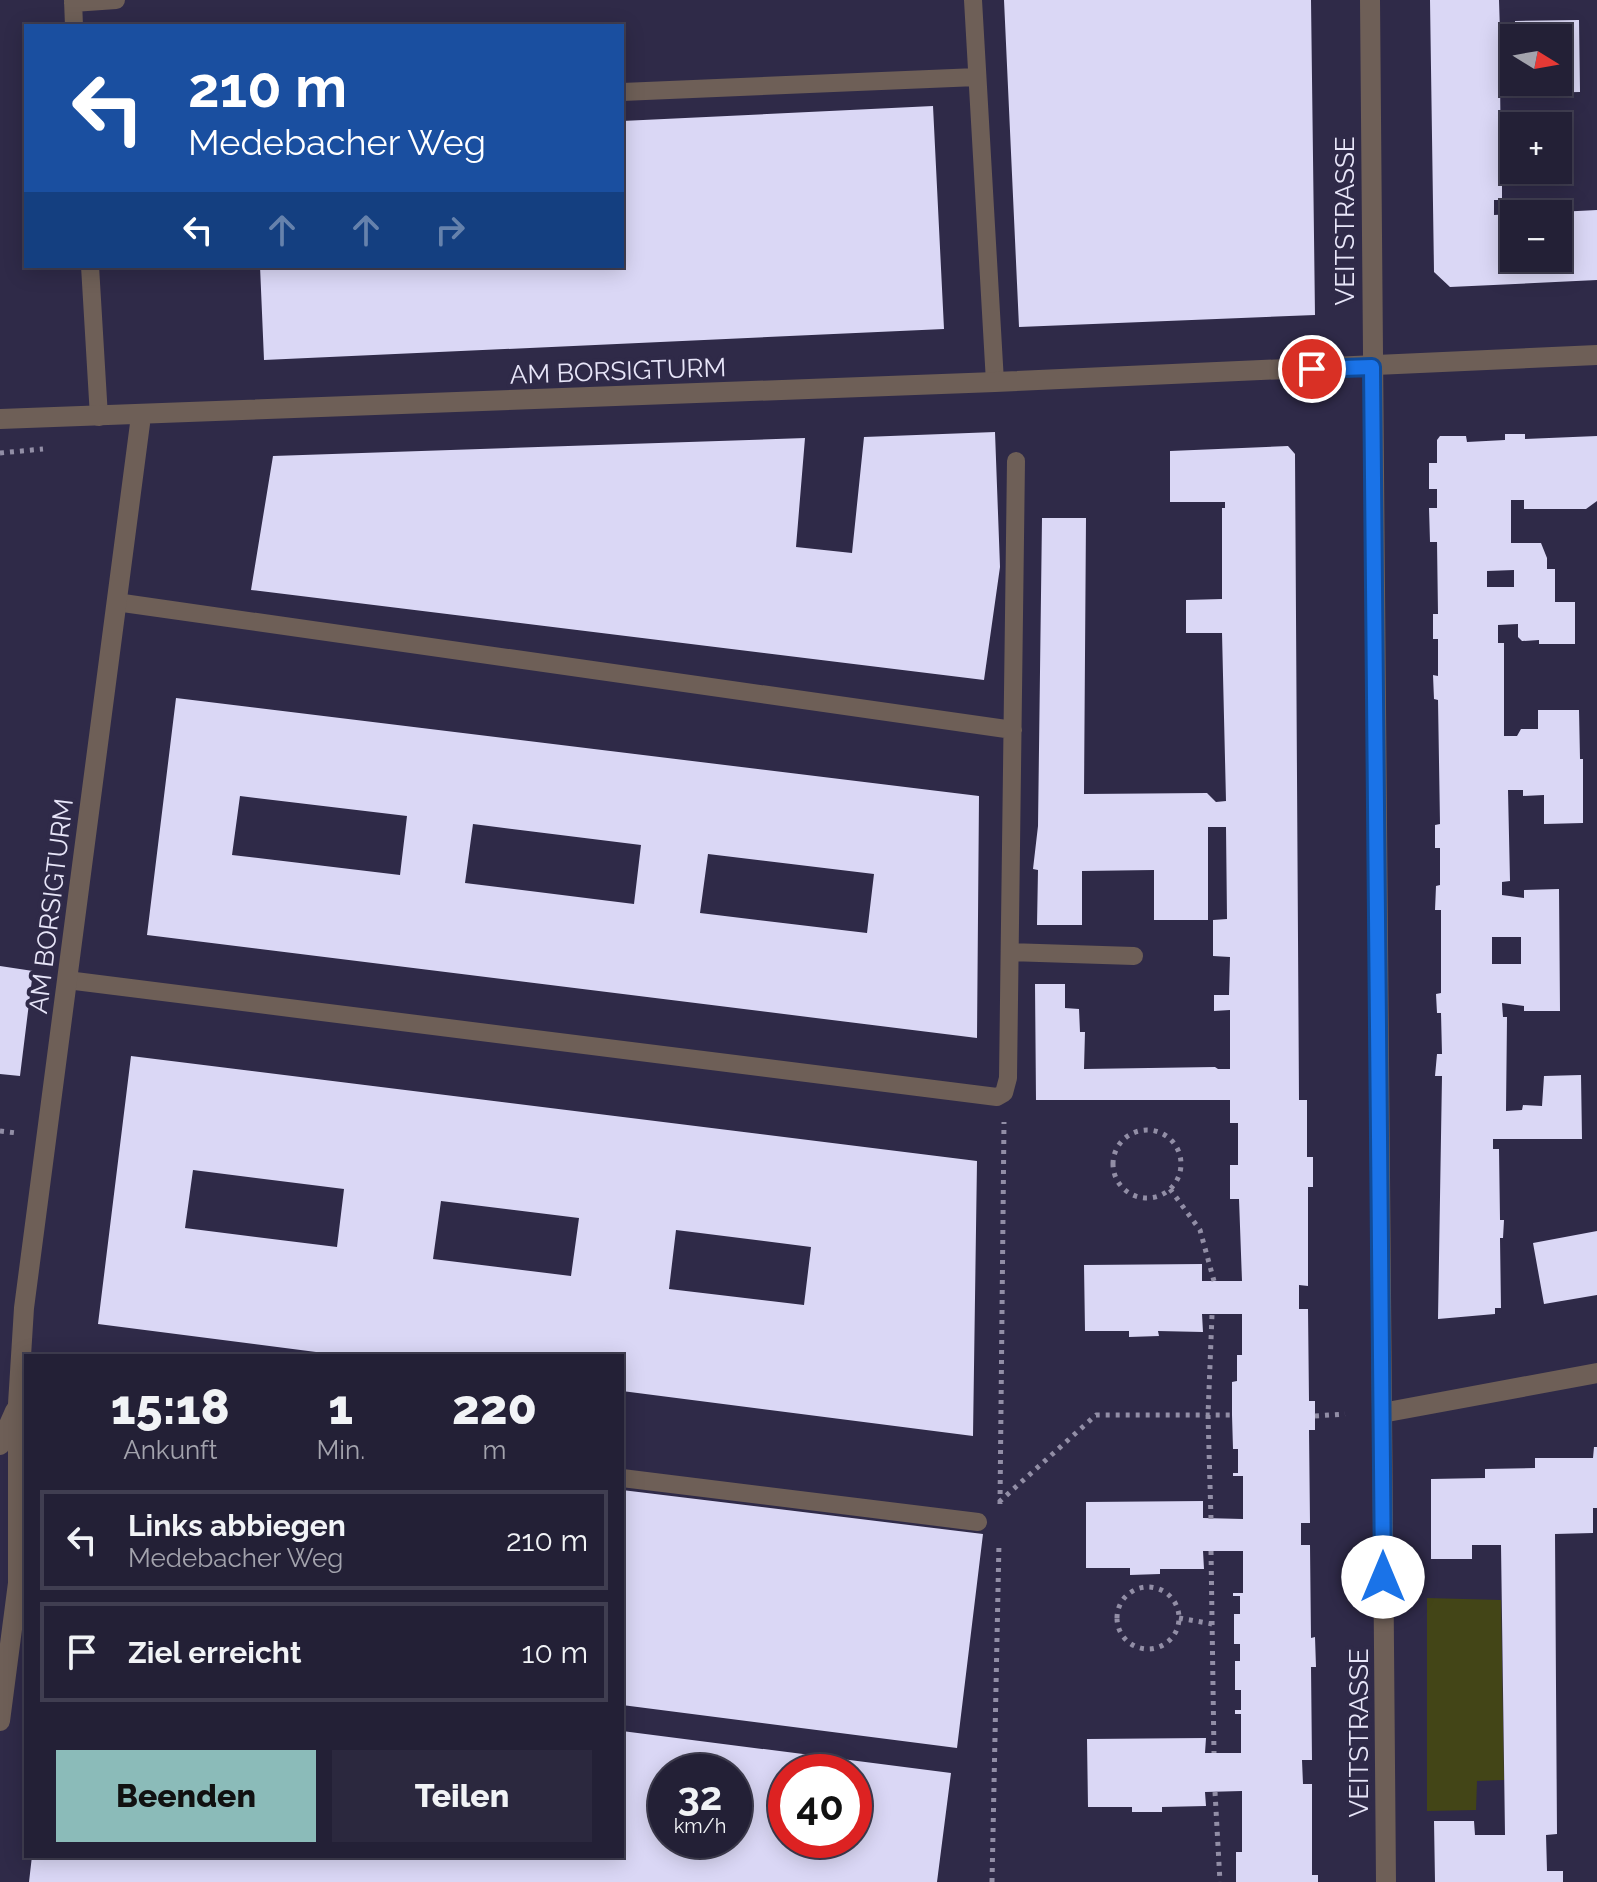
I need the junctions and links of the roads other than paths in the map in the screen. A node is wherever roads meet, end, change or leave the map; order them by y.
1 (116, 0) edge
2 (973, 0) edge
3 (1370, 0) edge
4 (73, 2) edge
5 (74, 24) edge
6 (977, 77) junction
7 (624, 92) edge
8 (90, 268) edge
9 (1597, 355) edge
10 (1372, 367) junction
11 (995, 382) junction
12 (141, 416) junction
13 (99, 417) junction
14 (0, 419) edge
15 (1016, 461) dead end
16 (116, 602) junction
17 (1013, 730) junction
18 (1010, 952) junction
19 (1134, 956) dead end
20 (67, 980) junction
21 (1597, 1373) edge
22 (22, 1404) edge
23 (1382, 1413) junction
24 (0, 1445) edge
25 (624, 1478) edge
26 (978, 1522) road end
27 (0, 1721) edge
28 (1386, 1882) edge

1 - 4 lane
2 - 6 lane
3 - 10 street, VEITSTRASSE
4 - 5 lane
6 - 7 lane
6 - 11 lane
8 - 13 lane
9 - 10 street, AM BORSIGTURM
10 - 11 street, AM BORSIGTURM
10 - 23 street, VEITSTRASSE
11 - 12 street, AM BORSIGTURM
12 - 13 street, AM BORSIGTURM
12 - 16 street, AM BORSIGTURM
13 - 14 street, AM BORSIGTURM
15 - 17 lane
16 - 17 lane
16 - 20 street, AM BORSIGTURM
17 - 18 lane
18 - 19 lane
18 - 20 lane
20 - 22 street, AM BORSIGTURM
21 - 23 street
22 - 24 street, AM BORSIGTURM
22 - 27 street, AM BORSIGTURM
23 - 28 street, VEITSTRASSE
25 - 26 lane

